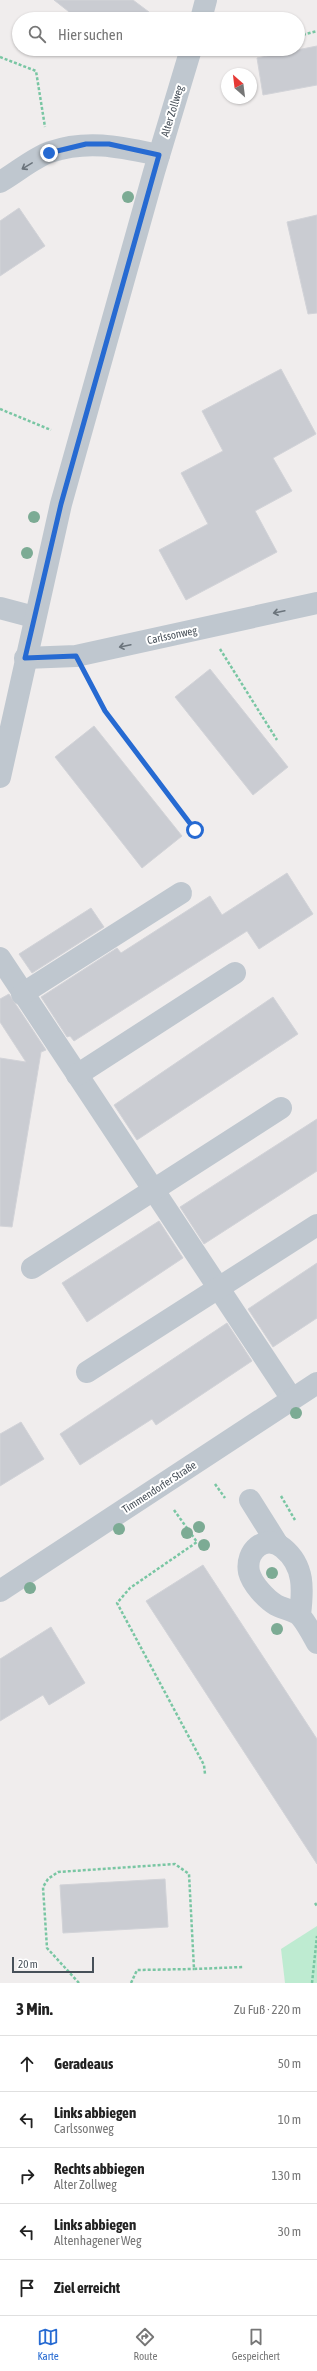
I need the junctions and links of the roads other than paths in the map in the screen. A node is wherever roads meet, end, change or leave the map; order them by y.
1 (206, 0) edge
2 (203, 12) edge
3 (189, 56) edge
4 (159, 155) junction
5 (0, 182) edge
6 (317, 603) edge
7 (0, 608) edge
8 (34, 617) junction
9 (25, 658) junction
10 (0, 777) edge
11 (181, 893) dead end
12 (0, 958) edge
13 (235, 973) dead end
14 (22, 994) junction
15 (77, 1075) junction
16 (281, 1108) dead end
17 (153, 1189) junction
18 (317, 1225) edge
19 (32, 1268) dead end
20 (220, 1288) junction
21 (87, 1372) dead end
22 (317, 1383) edge
23 (292, 1399) junction
24 (250, 1500) dead end
25 (277, 1543) junction
26 (0, 1591) edge
27 (300, 1616) junction
28 (317, 1643) edge

1 - 2 street
3 - 4 street, Alter Zollweg
4 -> 5 street
4 - 8 street, Alter Zollweg
6 -> 9 street, Carlssonweg
7 - 8 street
8 - 9 street, Alter Zollweg
9 - 10 street, Alter Zollweg
11 - 14 street
12 - 14 street
13 - 15 street
14 - 15 street
15 - 17 street
16 - 17 street
17 - 19 street
17 - 20 street
18 - 20 street
20 - 21 street
20 - 23 street
22 - 23 street, Timmendorfer Straße
23 - 26 street, Timmendorfer Straße
24 - 25 street
25 - 27 street
25 - 27 street
27 - 28 street

